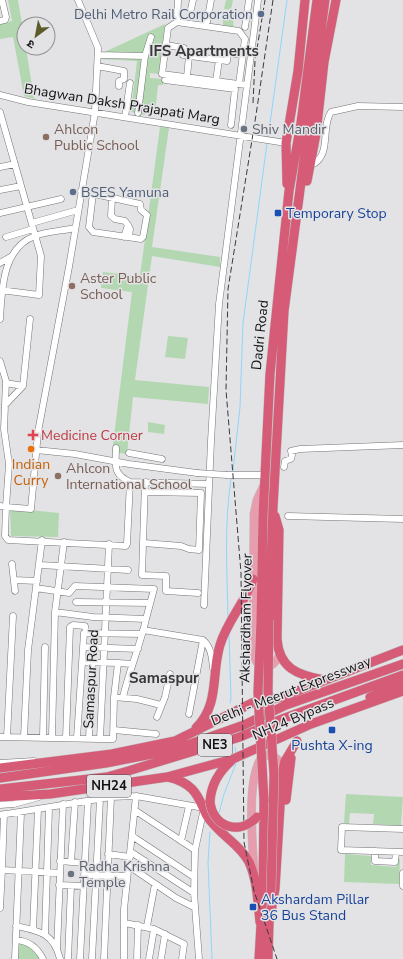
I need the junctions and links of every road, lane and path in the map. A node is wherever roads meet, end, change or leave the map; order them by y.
1 (2, 0) edge
2 (78, 0) edge
3 (178, 0) edge
4 (193, 0) edge
5 (211, 0) edge
6 (249, 0) edge
7 (258, 0) edge
8 (305, 0) edge
9 (317, 0) edge
10 (325, 0) edge
11 (336, 0) edge
12 (191, 9) dead end
13 (0, 21) edge
14 (177, 22) junction
15 (207, 22) dead end
16 (245, 27) dead end
17 (242, 33) junction
18 (253, 34) junction
19 (151, 37) dead end
20 (166, 45) junction
21 (98, 55) junction
22 (243, 55) junction
23 (145, 56) junction
24 (189, 56) junction
25 (219, 60) junction
26 (97, 66) junction
27 (187, 77) junction
28 (165, 80) dead end
29 (216, 81) junction
30 (130, 83) dead end
31 (239, 84) junction
32 (246, 85) junction
33 (119, 86) dead end
34 (0, 95) edge
35 (403, 107) edge
36 (0, 112) edge
37 (95, 112) junction
38 (138, 114) dead end
39 (125, 117) junction
40 (231, 125) dead end
41 (3, 134) edge
42 (240, 136) junction
43 (286, 143) junction
44 (315, 163) dead end
45 (15, 164) junction
46 (0, 167) edge
47 (21, 186) junction
48 (0, 190) edge
49 (289, 191) junction
50 (92, 193) junction
51 (81, 194) junction
52 (112, 198) junction
53 (61, 199) dead end
54 (27, 208) junction
55 (78, 210) junction
56 (0, 214) edge
57 (32, 226) junction
58 (75, 228) junction
59 (35, 236) junction
60 (6, 237) dead end
61 (126, 237) junction
62 (292, 246) junction
63 (12, 256) junction
64 (0, 263) edge
65 (1, 290) edge
66 (0, 319) edge
67 (30, 319) dead end
68 (0, 361) edge
69 (6, 383) junction
70 (23, 386) junction
71 (5, 405) junction
72 (4, 429) junction
73 (0, 437) edge
74 (403, 445) edge
75 (116, 448) dead end
76 (36, 450) junction
77 (0, 452) edge
78 (8, 452) junction
79 (129, 453) dead end
80 (162, 459) dead end
81 (116, 462) junction
82 (284, 467) dead end
83 (265, 479) junction
84 (130, 482) junction
85 (145, 482) junction
86 (209, 484) junction
87 (145, 492) junction
88 (201, 493) junction
89 (209, 493) junction
90 (3, 506) edge
91 (273, 507) junction
92 (288, 516) dead end
93 (403, 519) edge
94 (42, 540) junction
95 (64, 542) junction
96 (144, 543) junction
97 (109, 544) junction
98 (12, 564) dead end
99 (40, 565) junction
100 (60, 567) junction
101 (108, 570) junction
102 (128, 570) dead end
103 (14, 580) junction
104 (253, 580) junction
105 (37, 584) junction
106 (107, 588) junction
107 (14, 591) dead end
108 (57, 591) junction
109 (198, 593) dead end
110 (76, 602) dead end
111 (106, 603) junction
112 (150, 603) junction
113 (204, 605) dead end
114 (55, 612) junction
115 (13, 616) dead end
116 (106, 618) junction
117 (146, 619) junction
118 (86, 632) junction
119 (143, 632) junction
120 (105, 633) junction
121 (202, 640) junction
122 (45, 647) dead end
123 (83, 647) junction
124 (105, 648) junction
125 (138, 649) junction
126 (403, 650) edge
127 (280, 656) junction
128 (82, 662) junction
129 (92, 662) junction
130 (104, 662) junction
131 (118, 663) junction
132 (132, 664) junction
133 (403, 664) edge
134 (170, 674) dead end
135 (403, 675) edge
136 (325, 680) junction
137 (403, 682) edge
138 (215, 686) junction
139 (403, 690) edge
140 (114, 697) junction
141 (123, 697) junction
142 (161, 705) junction
143 (352, 709) junction
144 (189, 714) dead end
145 (157, 717) dead end
146 (311, 724) junction
147 (114, 730) junction
148 (156, 734) dead end
149 (187, 735) junction
150 (0, 737) edge
151 (7, 737) junction
152 (24, 737) junction
153 (43, 737) junction
154 (52, 737) junction
155 (66, 738) junction
156 (77, 738) junction
157 (89, 739) junction
158 (100, 739) junction
159 (297, 741) junction
160 (233, 759) junction
161 (55, 762) junction
162 (0, 763) edge
163 (284, 766) junction
164 (0, 768) edge
165 (167, 777) junction
166 (0, 778) edge
167 (0, 789) edge
168 (20, 791) junction
169 (50, 794) junction
170 (136, 796) junction
171 (0, 797) edge
172 (111, 797) junction
173 (100, 799) junction
174 (264, 800) junction
175 (88, 801) junction
176 (75, 802) junction
177 (63, 804) junction
178 (0, 805) edge
179 (189, 806) junction
180 (50, 808) junction
181 (204, 808) junction
182 (38, 809) junction
183 (136, 811) junction
184 (21, 813) junction
185 (2, 814) edge
186 (403, 830) edge
187 (132, 836) junction
188 (181, 841) junction
189 (195, 850) junction
190 (375, 851) junction
191 (396, 852) junction
192 (403, 852) edge
193 (108, 854) junction
194 (131, 855) junction
195 (60, 861) junction
196 (72, 862) junction
197 (84, 863) junction
198 (129, 866) junction
199 (1, 870) edge
200 (18, 871) junction
201 (35, 872) junction
202 (47, 872) junction
203 (59, 873) junction
204 (403, 873) edge
205 (84, 874) junction
206 (96, 874) junction
207 (108, 875) junction
208 (127, 876) junction
209 (194, 877) junction
210 (155, 884) junction
211 (59, 885) junction
212 (255, 885) junction
213 (71, 886) junction
214 (83, 886) junction
215 (403, 886) edge
216 (267, 891) junction
217 (194, 894) junction
218 (273, 904) junction
219 (194, 907) junction
220 (0, 908) edge
221 (260, 922) junction
222 (125, 923) junction
223 (138, 925) junction
224 (16, 926) junction
225 (147, 926) junction
226 (154, 929) junction
227 (268, 929) junction
228 (33, 930) junction
229 (45, 934) junction
230 (166, 934) junction
231 (16, 940) junction
232 (57, 949) junction
233 (15, 959) edge
234 (43, 959) edge
235 (60, 959) edge
236 (68, 959) edge
237 (80, 959) edge
238 (92, 959) edge
239 (104, 959) edge
240 (124, 959) edge
241 (137, 959) edge
242 (149, 959) edge
243 (161, 959) edge
244 (182, 959) edge
245 (199, 959) edge
246 (259, 959) edge
247 (268, 959) edge

1 - 13 street
2 - 21 street
3 - 14 street
4 - 12 street
5 - 15 street
6 - 16 street
7 - 18 street
8 - 43 highway
9 - 49 highway
10 - 62 highway
11 - 62 highway
14 - 17 street
14 - 20 street
17 - 18 street
17 - 22 street
18 - 32 street
19 - 23 street
20 - 24 street
20 - 27 street
21 - 23 street
21 - 26 street
22 - 25 street
22 - 31 street
23 - 38 street
24 - 25 street
24 - 27 street
25 - 29 street
26 - 33 street
26 - 37 street
27 - 29 street
28 - 40 street
29 - 31 street
30 - 39 street
31 - 32 street
32 - 42 street
34 - 37 street, Bhagwan Daksh Prajapati Marg
35 - 44 street
36 - 41 street
37 - 39 street, Bhagwan Daksh Prajapati Marg
37 - 51 street
39 - 42 street, Bhagwan Daksh Prajapati Marg
41 - 45 street
42 - 43 street, Bhagwan Daksh Prajapati Marg
42 - 86 street
43 - 49 highway
45 - 46 street
45 - 47 street
47 - 48 street
47 - 54 street
49 - 83 highway, Dadri Road
50 - 51 street
50 - 52 street
50 - 61 street
51 - 55 street
52 - 61 street
52 - 61 street
53 - 54 street
54 - 56 street
54 - 57 street
55 - 57 street
55 - 58 street
57 - 59 street
57 - 60 street
58 - 59 street
58 - 76 street
59 - 63 street
59 - 65 street
62 - 91 highway, Dadri Road
63 - 64 street
63 - 65 street
65 - 66 street
67 - 70 street
68 - 69 street
69 - 70 street
69 - 71 street
70 - 71 street
71 - 72 street
72 - 73 street
72 - 78 street
74 - 82 street
75 - 81 street
76 - 81 street
76 - 90 street
77 - 78 street
78 - 90 street
79 - 80 street
81 - 83 street, bridge
81 - 84 street
83 - 104 main road
83 - 174 highway, Akshardham Flyover, bridge
84 - 85 street
84 - 97 street
85 - 86 street
85 - 87 street
86 - 89 street
87 - 88 street
87 - 96 street
88 - 89 street
88 - 96 street
89 - 113 street
90 - 94 street
91 - 127 highway
91 - 216 highway, Akshardham Flyover, bridge
92 - 93 street
94 - 95 street
94 - 99 street
95 - 97 street
95 - 100 street
96 - 109 street
97 - 101 street, Samaspur Road
98 - 103 street
99 - 100 street
99 - 105 street
100 - 101 street
100 - 108 street
101 - 102 street
101 - 106 street, Samaspur Road
103 - 105 street
103 - 107 street
104 - 127 main road
104 - 138 highway
105 - 108 street
105 - 152 street
106 - 108 street
106 - 111 street, Samaspur Road
106 - 112 street
108 - 114 street
110 - 111 street
111 - 112 street
111 - 116 street, Samaspur Road
112 - 117 street
114 - 116 street
114 - 154 street
115 - 151 street
116 - 117 street
116 - 120 street, Samaspur Road
117 - 119 street
118 - 120 street
118 - 123 street
118 - 155 street
119 - 120 street
119 - 121 street
119 - 125 street
120 - 124 street, Samaspur Road
121 - 138 street
121 - 144 street
122 - 153 street
123 - 124 street
123 - 128 street
124 - 125 street
124 - 130 street, Samaspur Road
125 - 132 street
126 - 136 highway, NH24 Bypass
127 - 136 highway
128 - 129 street
128 - 156 street
129 - 130 street
129 - 157 street
130 - 131 street
130 - 158 street, Samaspur Road
131 - 132 street
131 - 140 street
132 - 141 street
133 - 166 highway, Delhi - Meerut Expressway / NE3
134 - 142 street
135 - 168 highway, Delhi - Meerut Expressway / NE3
136 - 149 highway, NH24 Bypass
137 - 143 highway
138 - 149 highway
139 - 143 highway, NH24 Bypass / NH24
140 - 141 street
140 - 147 street
141 - 142 street
142 - 145 street
143 - 146 highway, NH24 Bypass / NH24
146 - 159 highway
146 - 160 highway, NH24 Bypass / NH24
147 - 148 street
147 - 158 street
149 - 161 highway, NH24 Bypass
150 - 151 street, Samaspur Road
151 - 152 street, Samaspur Road
152 - 153 street, Samaspur Road
153 - 154 street, Samaspur Road
154 - 155 street, Samaspur Road
155 - 156 street, Samaspur Road
156 - 157 street, Samaspur Road
157 - 158 street, Samaspur Road
159 - 163 highway
159 - 218 highway
160 - 165 highway, NH24 Bypass / NH24
160 - 174 highway, bridge
161 - 162 street
161 - 164 highway, NH24 Bypass
163 - 212 main road
163 - 218 highway
165 - 169 highway, NH24 Bypass / NH24
165 - 181 highway
167 - 168 highway, Delhi - Meerut Expressway / NE3
168 - 169 highway, NH24 Bypass
168 - 171 highway
169 - 178 street
170 - 172 street
170 - 179 street
170 - 183 street
172 - 173 street
172 - 193 street
173 - 175 street
173 - 206 street
174 - 216 highway, Akshardham Flyover
175 - 176 street
175 - 197 street
176 - 177 street
176 - 196 street
177 - 180 street
177 - 195 street
179 - 181 street
179 - 188 street
180 - 182 street
180 - 202 street
181 - 189 street
181 - 212 highway
182 - 184 street
182 - 201 street
183 - 187 street
183 - 188 street
184 - 185 street
184 - 200 street
185 - 199 street
186 - 190 street
187 - 194 street
187 - 209 street
188 - 189 street
189 - 209 street
190 - 191 street
190 - 191 street
191 - 192 street
193 - 194 street
193 - 207 street
194 - 198 street
194 - 217 street
195 - 196 street
195 - 203 street
196 - 197 street
197 - 205 street
198 - 208 street
198 - 210 street
199 - 200 street
199 - 220 street
200 - 201 street
200 - 224 street
201 - 202 street
201 - 228 street
202 - 203 street
202 - 229 street
203 - 211 street
204 - 215 street
205 - 206 street
205 - 214 street
206 - 207 street
206 - 238 street
207 - 208 street
207 - 239 street
208 - 222 street
209 - 217 street
210 - 219 street
210 - 225 street
211 - 213 street
211 - 232 street
212 - 221 highway
213 - 214 street
213 - 236 street
214 - 237 street
216 - 221 highway, Akshardham Flyover
216 - 227 highway, Akshardham Flyover
217 - 219 street
218 - 227 highway
219 - 245 street
221 - 246 highway
222 - 223 street
222 - 240 street
223 - 225 street
223 - 241 street
224 - 228 street
224 - 231 street
225 - 226 street
226 - 230 street
226 - 242 street
227 - 247 highway
228 - 229 street
229 - 232 street
230 - 243 street
230 - 244 street
231 - 233 street
231 - 234 street
232 - 235 street

